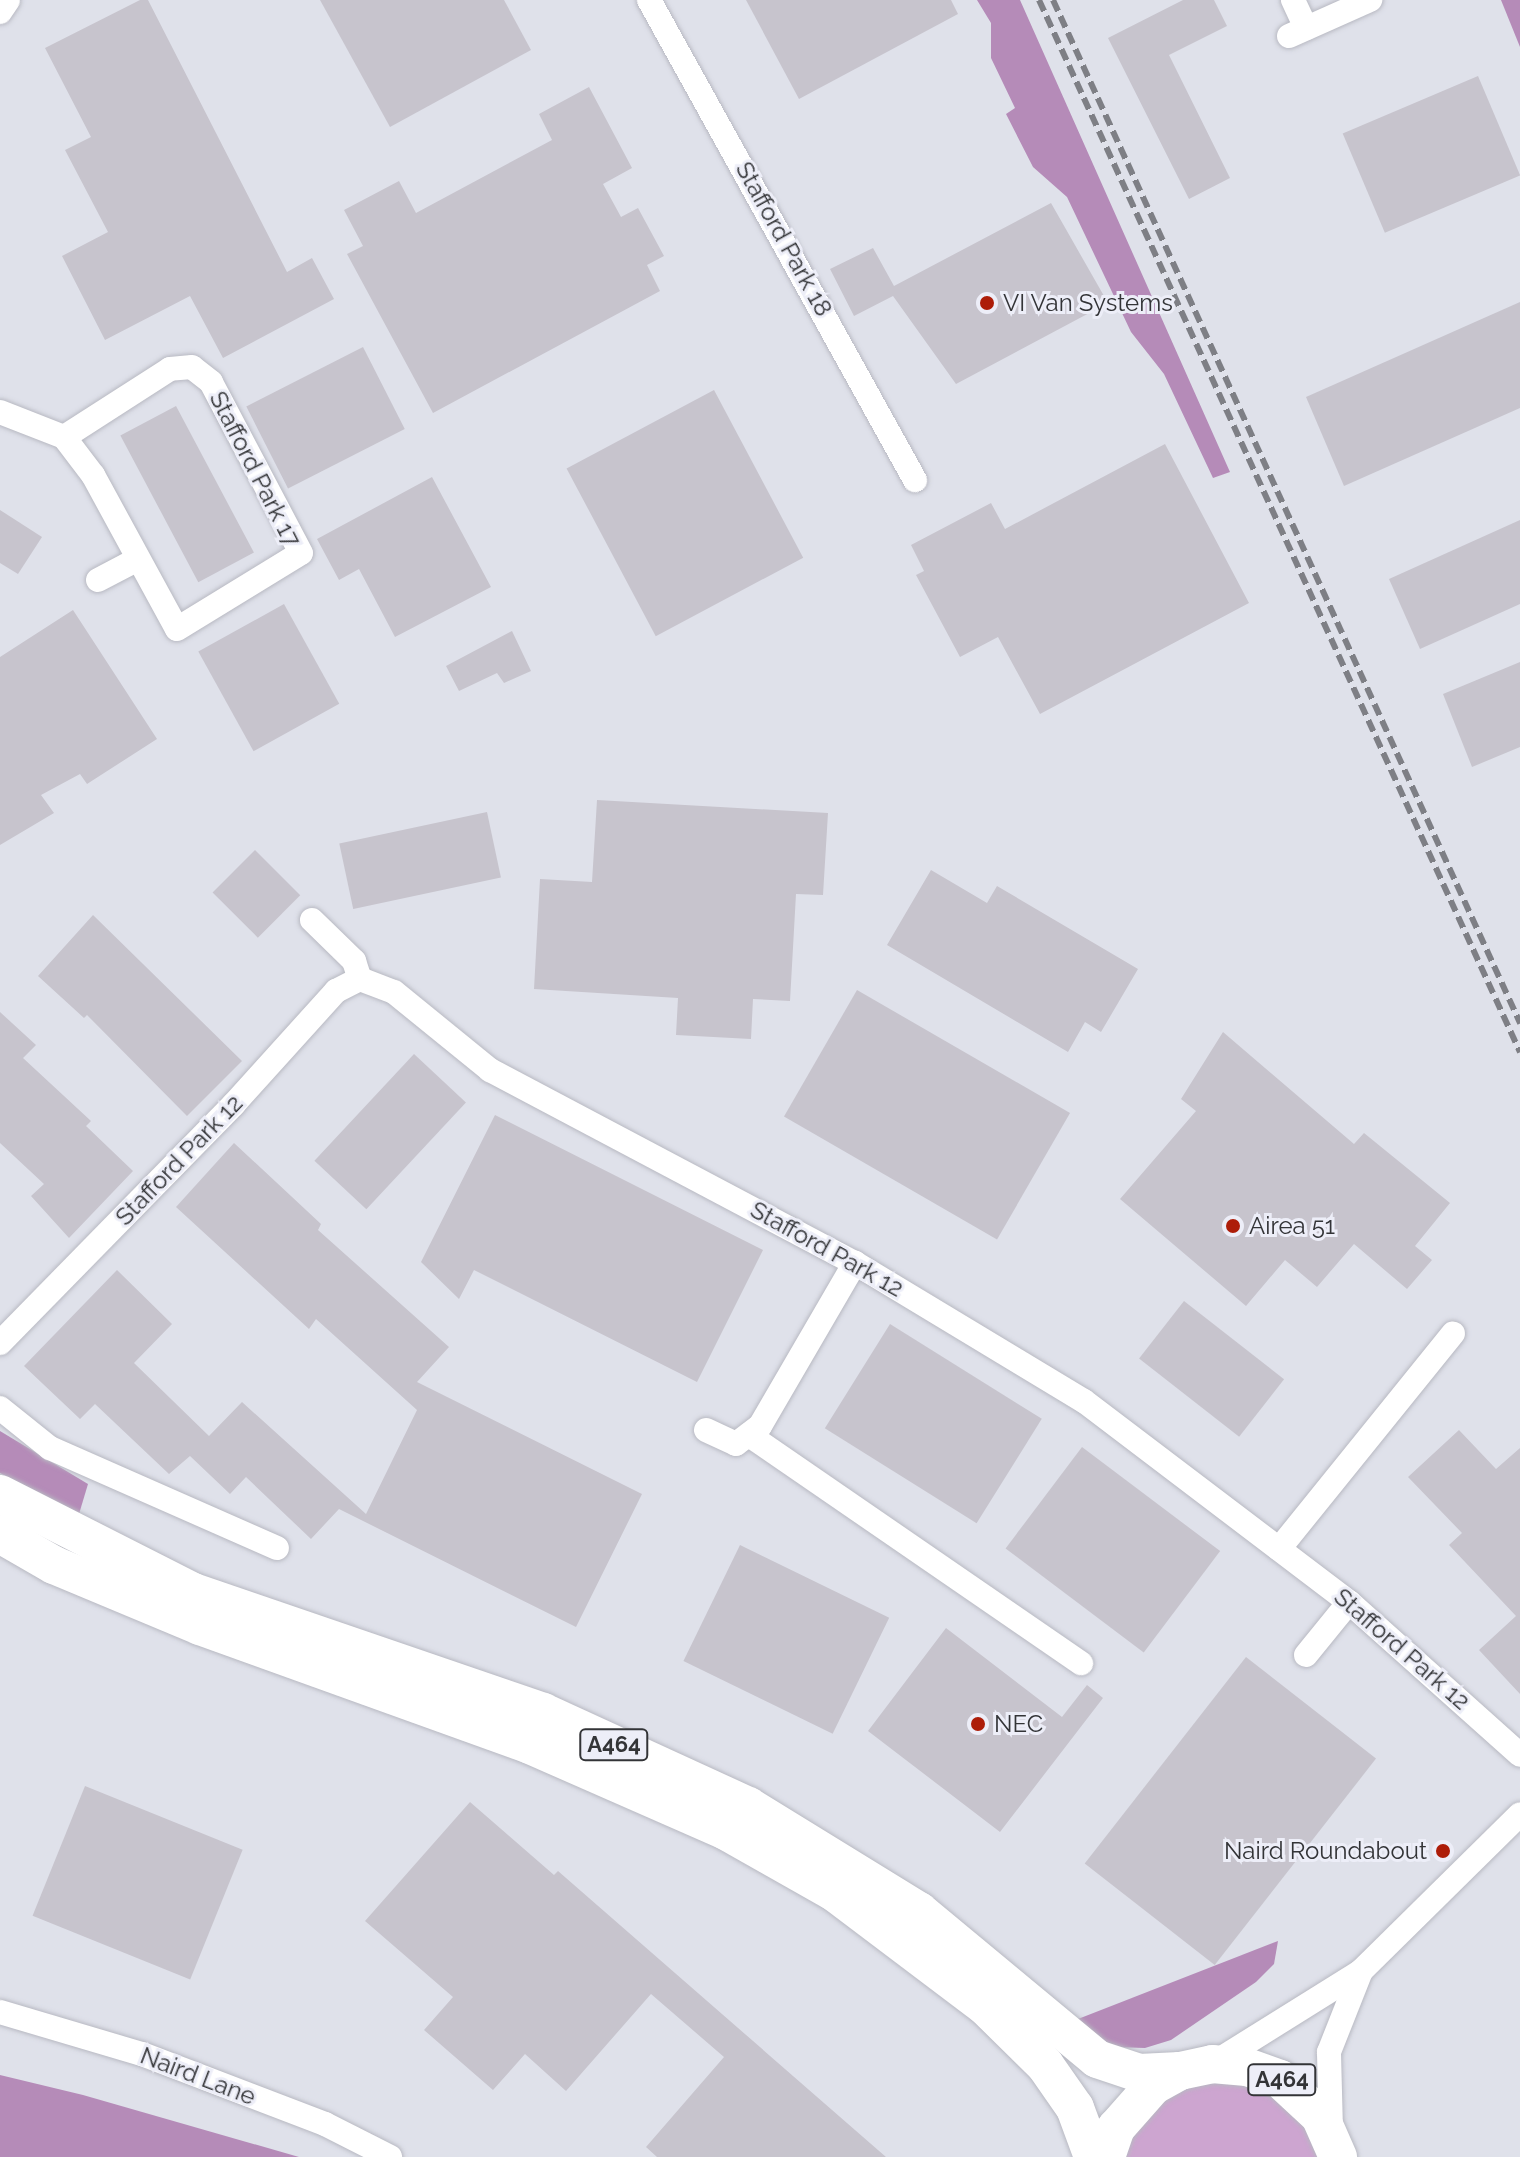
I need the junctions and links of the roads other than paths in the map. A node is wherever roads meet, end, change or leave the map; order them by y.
1 (8, 0) edge
2 (649, 0) edge
3 (1293, 0) edge
4 (1370, 0) edge
5 (0, 12) edge
6 (0, 412) edge
7 (64, 437) junction
8 (915, 480) dead end
9 (138, 559) junction
10 (98, 580) dead end
11 (312, 920) dead end
12 (360, 979) junction
13 (855, 1263) junction
14 (1453, 1333) dead end
15 (0, 1343) edge
16 (0, 1408) edge
17 (706, 1430) dead end
18 (749, 1435) junction
19 (0, 1494) edge
20 (0, 1534) edge
21 (277, 1548) dead end
22 (1279, 1549) junction
23 (1349, 1602) junction
24 (1306, 1655) dead end
25 (1081, 1663) dead end
26 (1520, 1755) edge
27 (1520, 1814) edge
28 (1361, 1971) junction
29 (0, 2012) edge
30 (1196, 2068) junction
31 (1335, 2145) edge
32 (390, 2157) edge
33 (1093, 2157) edge
34 (1106, 2157) edge

1 - 5 street
2 - 8 street, Stafford Park 18
3 - 4 street
6 - 7 street
7 - 9 street, Stafford Park 17
7 - 9 street, Stafford Park 17
9 - 10 street
11 - 12 street
12 - 13 street, Stafford Park 12
12 - 15 street, Stafford Park 12
13 - 18 street
13 - 22 street, Stafford Park 12
14 - 22 street
16 - 21 street
17 - 18 street
18 - 25 street
19 - 30 highway, A464
20 - 33 highway, A464
22 - 23 street, Stafford Park 12
23 - 24 street
23 - 26 street, Stafford Park 12
27 - 28 street
28 - 30 street
28 - 31 street
29 - 32 street, Naird Lane
30 - 31 highway, A464
30 - 34 highway

